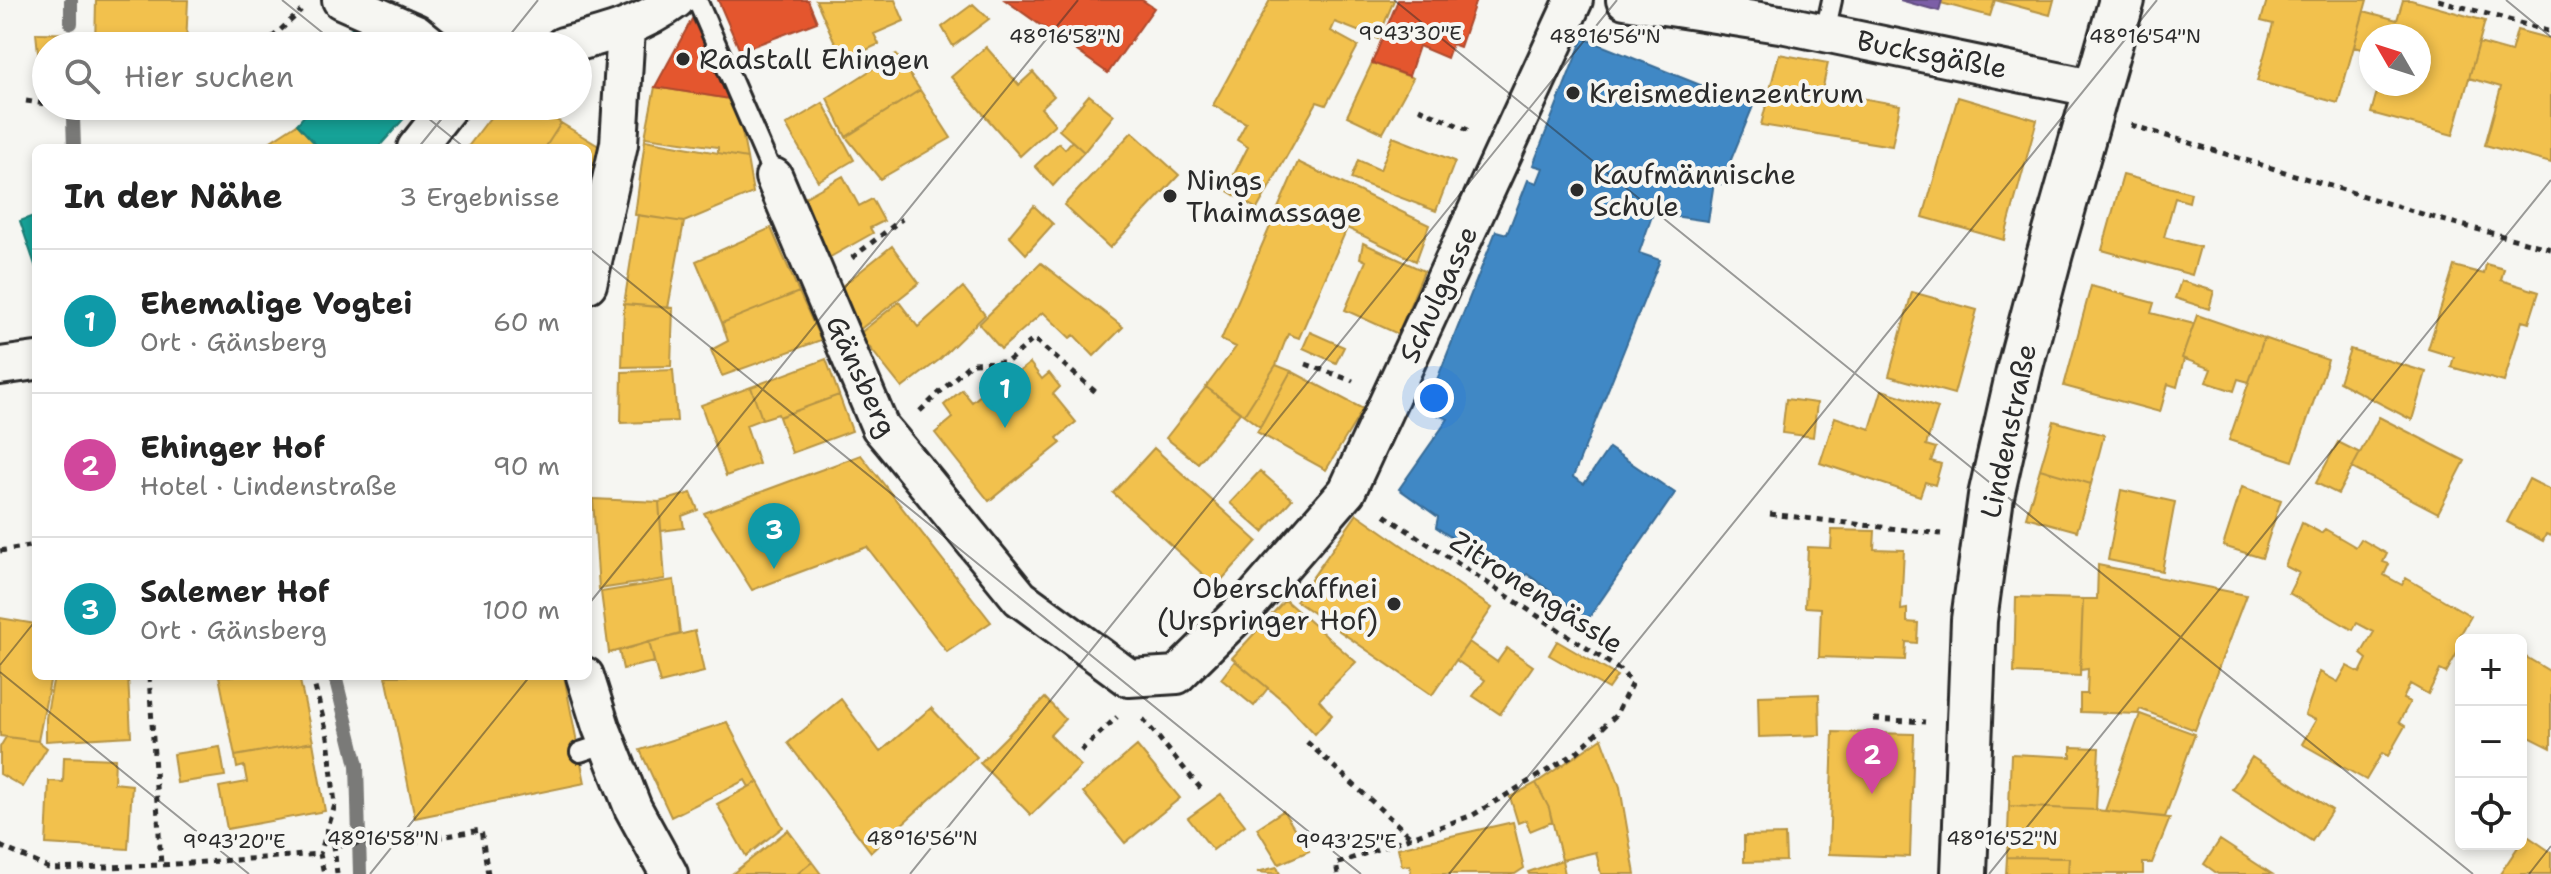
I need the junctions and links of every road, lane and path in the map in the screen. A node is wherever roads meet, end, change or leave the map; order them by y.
1 (341, 0) edge
2 (676, 0) edge
3 (697, 0) edge
4 (1574, 0) edge
5 (1625, 0) edge
6 (2122, 0) edge
7 (2438, 0) edge
8 (304, 9) dead end
9 (1828, 16) edge
10 (626, 29) junction
11 (279, 32) edge
12 (414, 32) edge
13 (2551, 32) edge
14 (592, 38) edge
15 (2092, 100) junction
16 (26, 101) dead end
17 (32, 102) edge
18 (1419, 108) dead end
19 (438, 120) edge
20 (419, 144) edge
21 (1506, 146) junction
22 (774, 177) joint
23 (902, 219) dead end
24 (2551, 249) edge
25 (592, 266) edge
26 (819, 283) junction
27 (32, 362) edge
28 (0, 366) edge
29 (1098, 394) dead end
30 (891, 440) junction
31 (1347, 491) junction
32 (1770, 514) dead end
33 (1986, 539) junction
34 (32, 546) edge
35 (0, 551) edge
36 (1177, 675) joint
37 (149, 680) edge
38 (313, 680) edge
39 (585, 680) edge
40 (1134, 709) dead end
41 (1307, 742) dead end
42 (1202, 790) dead end
43 (1411, 837) junction
44 (0, 846) edge
45 (320, 854) junction
46 (161, 865) junction
47 (324, 874) edge
48 (337, 874) edge
49 (488, 874) edge
50 (669, 874) edge
51 (1338, 874) edge
52 (1964, 874) edge

1 - 12 street
2 - 10 street
3 - 22 lane, Gänsberg
4 - 21 street, Schulgasse
5 - 9 street, Bucksgäßle
6 - 15 street, Lindenstraße
7 - 13 path
8 - 11 path
9 - 15 street, Bucksgäßle
10 - 14 street
10 - 25 street
15 - 24 path
15 - 33 street, Lindenstraße
16 - 17 path
18 - 21 path
19 - 20 street
21 - 31 street, Schulgasse
22 - 26 street, Gänsberg
23 - 26 path
26 - 30 street, Gänsberg
27 - 28 street
29 - 30 path
30 - 36 street, Gänsberg
31 - 36 street, Schulgasse
31 - 43 path, Zitronengässle
32 - 33 path
33 - 52 street, Lindenstraße
34 - 35 path
37 - 46 path
38 - 45 path
39 - 50 street
40 - 42 path
41 - 43 path
43 - 51 path, Zitronengässle
44 - 46 path
45 - 46 path
45 - 47 path
48 - 49 path

